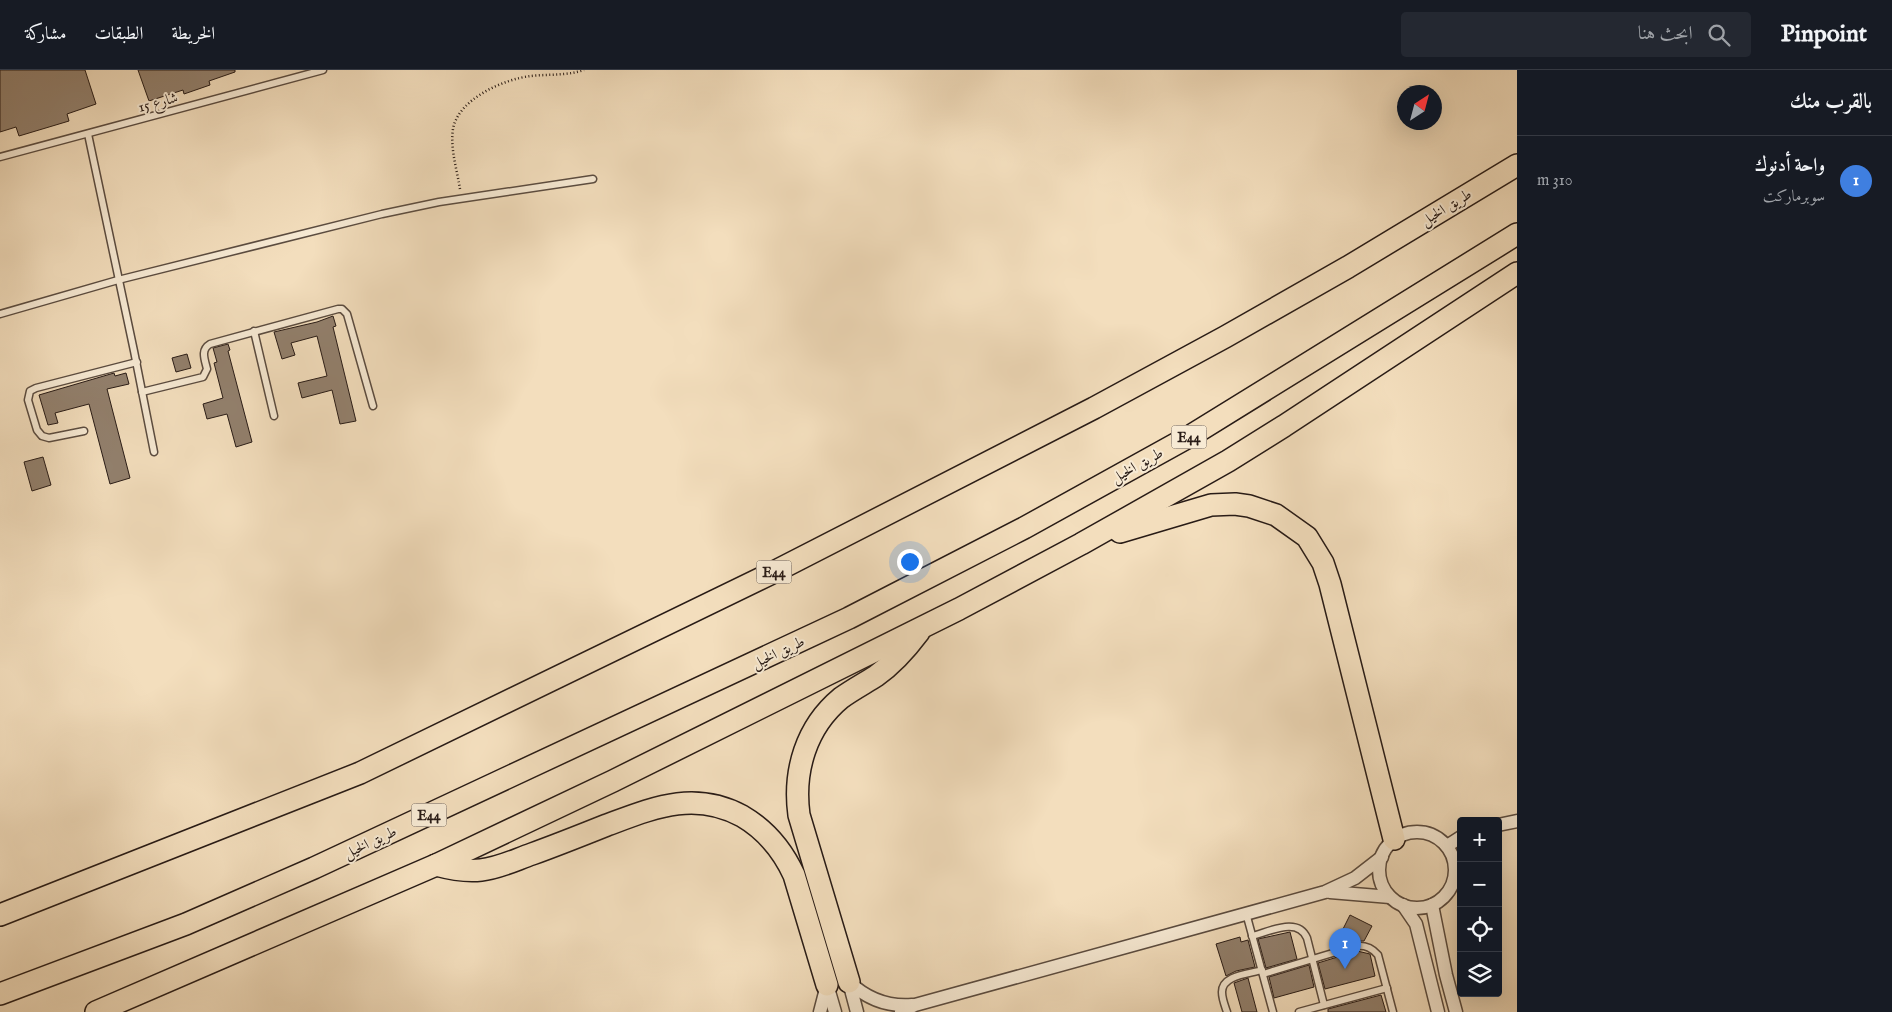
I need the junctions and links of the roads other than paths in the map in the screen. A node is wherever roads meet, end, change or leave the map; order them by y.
1 (323, 70) edge
2 (88, 134) junction
3 (0, 157) edge
4 (1517, 165) edge
5 (593, 179) dead end
6 (1517, 234) edge
7 (1517, 273) edge
8 (118, 280) junction
9 (0, 314) edge
10 (254, 332) junction
11 (136, 362) junction
12 (142, 392) junction
13 (373, 406) dead end
14 (274, 416) dead end
15 (84, 430) dead end
16 (154, 452) dead end
17 (1081, 544) junction
18 (922, 627) junction
19 (1517, 821) edge
20 (1502, 824) edge
21 (1394, 839) junction
22 (1457, 840) edge
23 (1447, 846) junction
24 (1382, 857) junction
25 (436, 865) junction
26 (1325, 892) junction
27 (1390, 897) junction
28 (1403, 905) junction
29 (1432, 905) junction
30 (1246, 913) junction
31 (0, 915) edge
32 (1252, 936) junction
33 (1312, 959) junction
34 (1262, 972) junction
35 (849, 982) junction
36 (827, 985) junction
37 (1387, 988) junction
38 (0, 994) edge
39 (915, 1005) junction
40 (1324, 1005) junction
41 (1437, 1011) edge
42 (96, 1012) edge
43 (820, 1012) edge
44 (835, 1012) edge
45 (857, 1012) edge
46 (901, 1012) edge
47 (1227, 1012) edge
48 (1273, 1012) edge
49 (1299, 1012) edge
50 (1393, 1012) edge
51 (1456, 1012) edge

1 - 2 lane, شارع 15
2 - 3 lane, شارع 15
2 - 8 lane
4 - 31 highway, طريق الخيل / E44
5 - 8 lane
6 - 38 highway, طريق الخيل / E44
7 - 17 highway
8 - 9 lane
8 - 11 lane
10 - 12 lane
10 - 13 lane
10 - 14 lane
11 - 12 lane
11 - 15 lane
12 - 16 lane
17 - 18 highway
17 - 21 highway
18 - 25 highway
18 - 35 highway
19 - 20 street
21 - 23 street
21 - 24 street
22 - 23 street
23 - 29 street
24 - 26 street
24 - 27 street
25 - 36 highway
25 - 42 highway
26 - 27 street
26 - 30 street
27 - 28 street
28 - 29 street
28 - 41 street
29 - 51 street
30 - 32 lane
30 - 39 street
32 - 33 lane
32 - 34 lane
33 - 34 lane
33 - 37 lane
33 - 40 lane
34 - 47 lane
34 - 48 lane
35 - 39 street
35 - 45 street
36 - 43 street
36 - 44 street
37 - 40 lane
37 - 50 lane
39 - 46 street
40 - 49 lane

